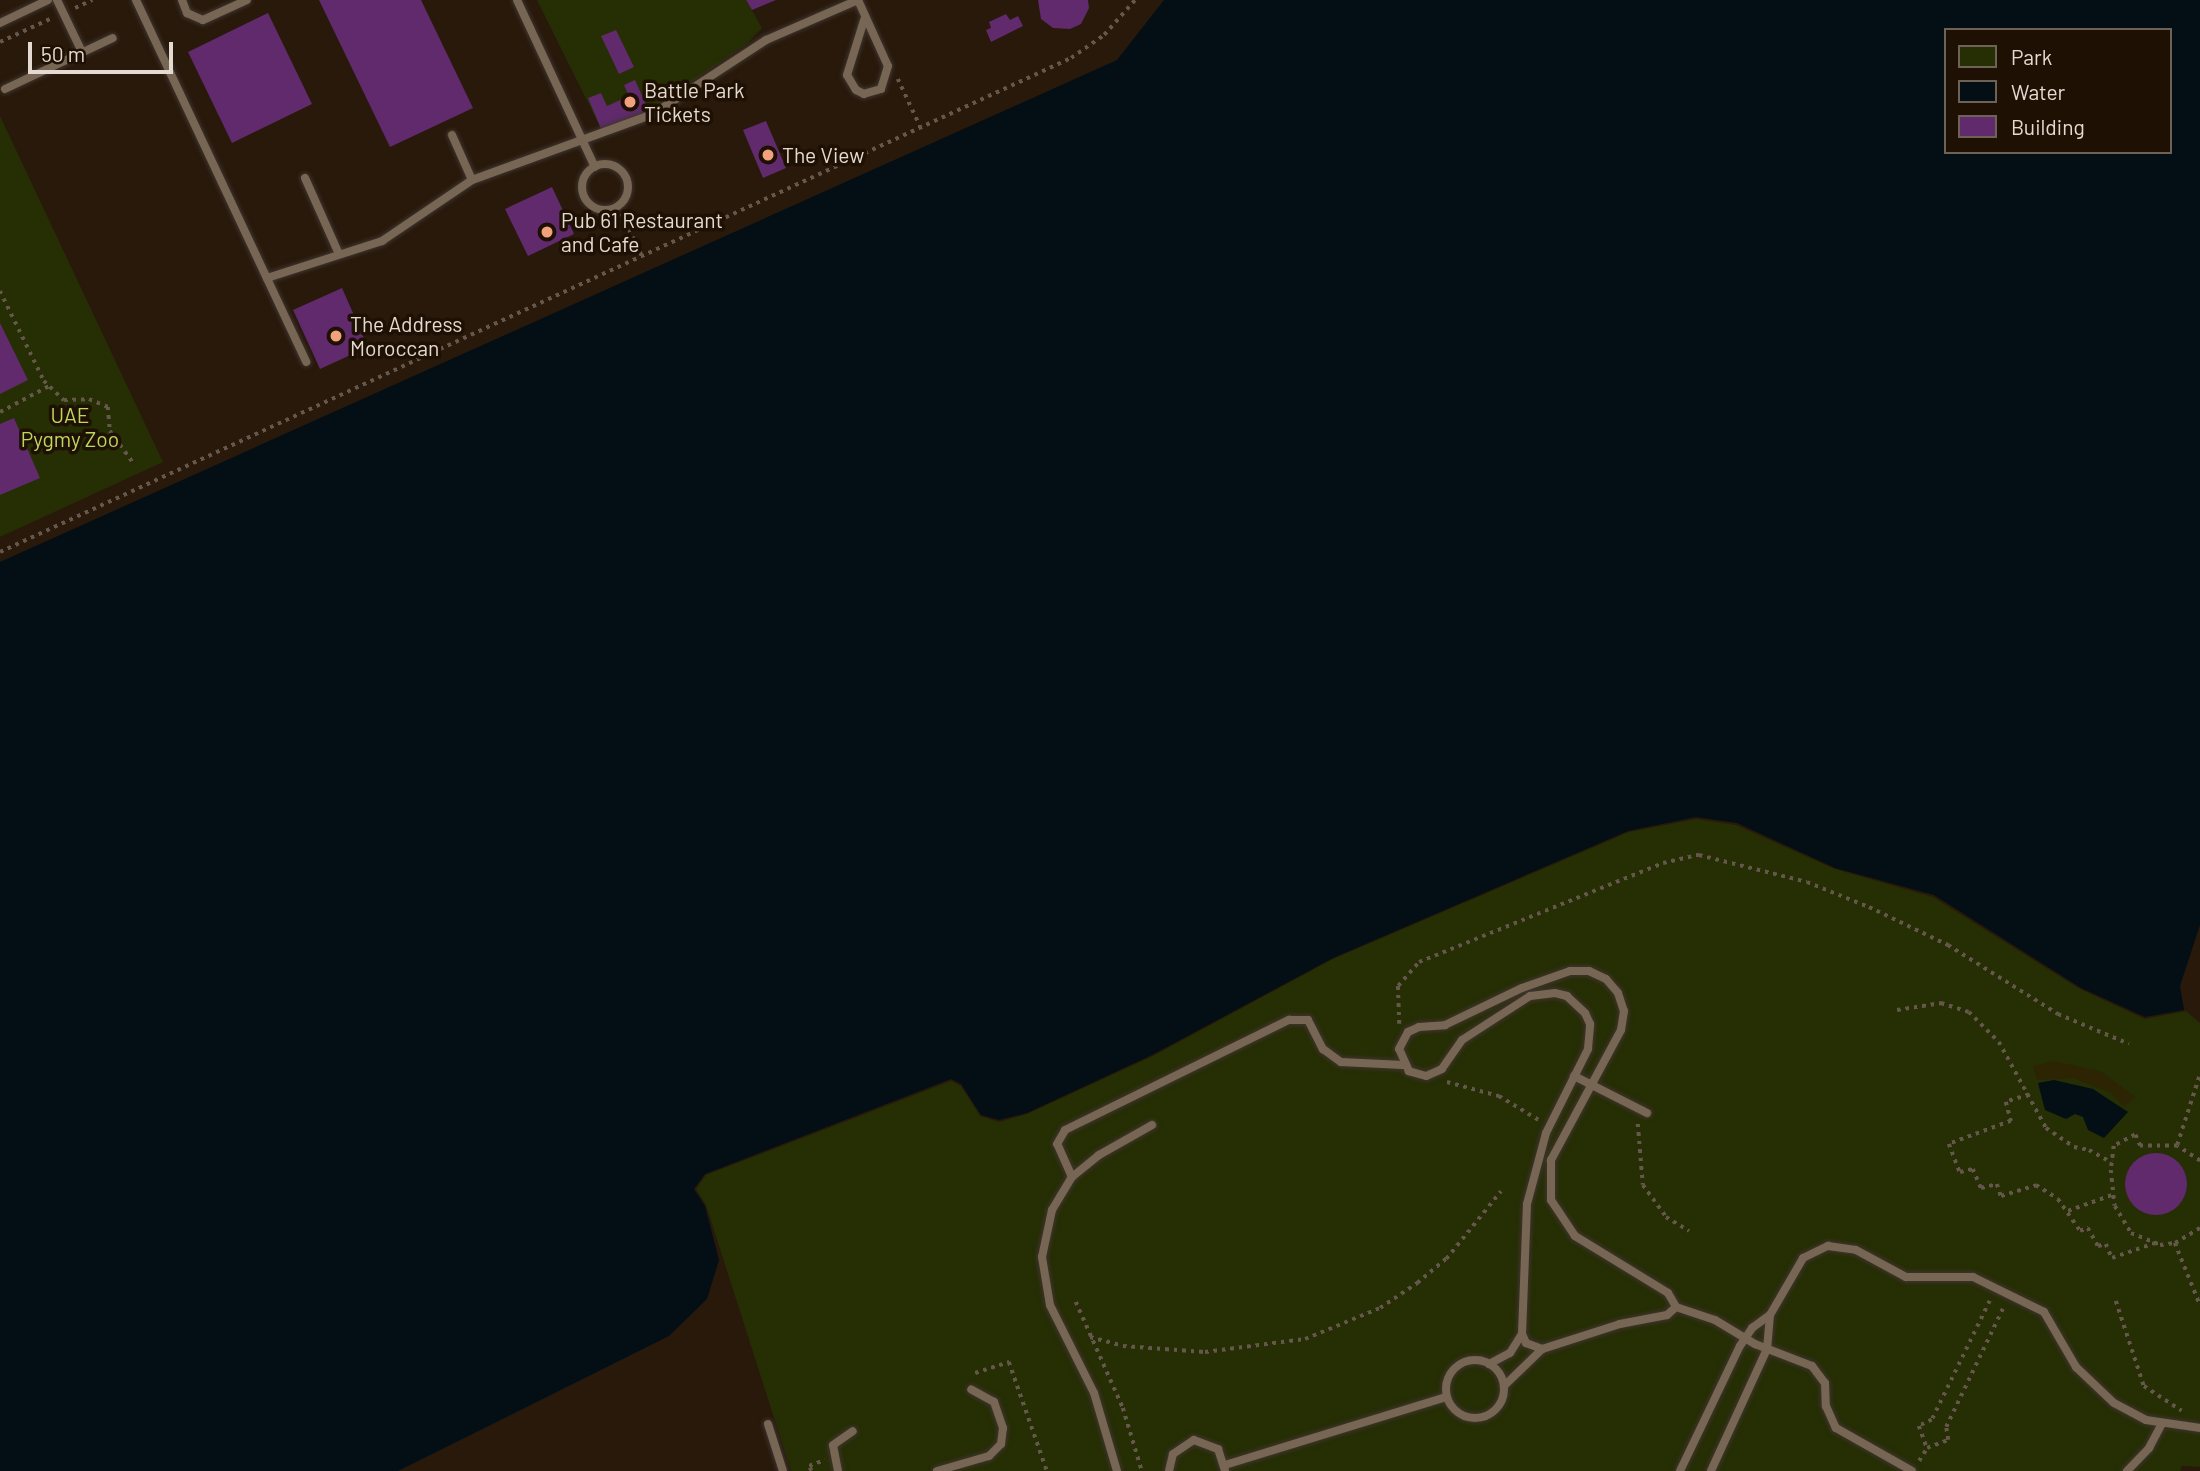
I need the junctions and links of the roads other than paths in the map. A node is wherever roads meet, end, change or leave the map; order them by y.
1 (48, 0) edge
2 (57, 0) edge
3 (136, 0) edge
4 (182, 0) edge
5 (247, 0) edge
6 (517, 0) edge
7 (858, 0) edge
8 (864, 20) junction
9 (0, 23) edge
10 (113, 38) dead end
11 (82, 52) junction
12 (5, 89) dead end
13 (452, 135) dead end
14 (584, 142) junction
15 (595, 167) junction
16 (305, 178) dead end
17 (472, 180) junction
18 (339, 254) junction
19 (267, 278) junction
20 (306, 362) dead end
21 (1403, 1065) junction
22 (1574, 1076) junction
23 (1590, 1084) junction
24 (1647, 1113) dead end
25 (1152, 1125) dead end
26 (1072, 1177) junction
27 (1676, 1307) junction
28 (1770, 1315) junction
29 (1522, 1334) junction
30 (1745, 1338) junction
31 (1542, 1349) junction
32 (1767, 1349) junction
33 (1489, 1364) junction
34 (1504, 1386) junction
35 (971, 1389) dead end
36 (1446, 1397) junction
37 (768, 1424) dead end
38 (2162, 1424) junction
39 (2200, 1428) edge
40 (853, 1431) dead end
41 (1225, 1468) edge
42 (783, 1471) edge
43 (838, 1471) edge
44 (937, 1471) edge
45 (1117, 1471) edge
46 (1169, 1471) edge
47 (1680, 1471) edge
48 (1711, 1471) edge
49 (1912, 1471) edge
50 (2127, 1471) edge

1 - 9 lane
2 - 11 lane
3 - 19 lane
4 - 5 lane
6 - 14 lane
7 - 8 lane
7 - 14 lane
8 - 8 lane
10 - 11 lane
11 - 12 lane
13 - 17 lane
14 - 15 lane
14 - 17 lane
15 - 15 lane
16 - 18 lane
17 - 18 lane
18 - 19 lane
19 - 20 lane
21 - 22 lane
21 - 23 lane
21 - 26 lane
22 - 23 lane
22 - 29 lane
23 - 24 lane
23 - 27 lane
25 - 26 lane
26 - 45 lane
27 - 30 lane
27 - 31 lane
28 - 30 lane
28 - 32 lane
28 - 38 lane
29 - 31 lane
29 - 33 lane
30 - 32 lane
30 - 47 lane
31 - 34 lane
32 - 48 lane
32 - 49 lane
33 - 34 lane
33 - 36 lane
34 - 36 lane
35 - 44 lane
36 - 41 lane
37 - 42 lane
38 - 39 lane
38 - 50 lane
40 - 43 lane
41 - 46 lane

